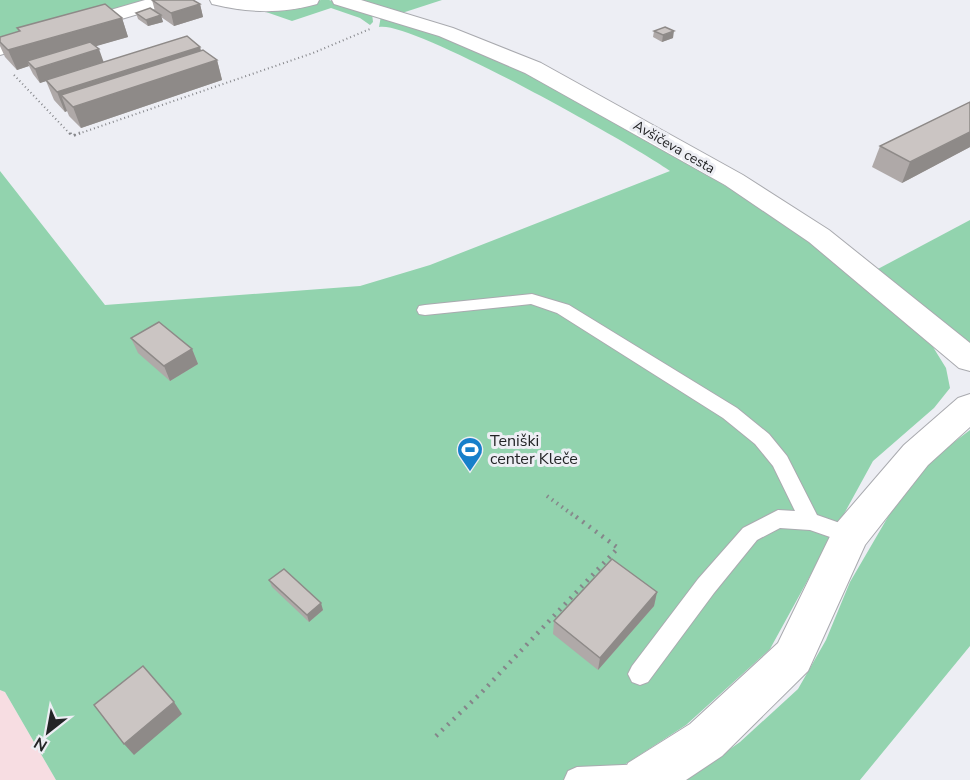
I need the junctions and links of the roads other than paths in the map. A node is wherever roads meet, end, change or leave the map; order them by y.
1 (165, 0) edge
2 (219, 0) edge
3 (309, 0) edge
4 (341, 0) edge
5 (0, 49) edge
6 (425, 310) dead end
7 (970, 360) edge
8 (970, 407) edge
9 (810, 521) junction
10 (850, 535) junction
11 (640, 674) dead end
12 (648, 778) edge
13 (578, 780) edge

1 - 5 street
2 - 3 street
4 - 7 street, Avšičeva cesta
6 - 9 lane
8 - 10 street
9 - 10 lane
9 - 11 lane
10 - 12 street
12 - 13 lane

